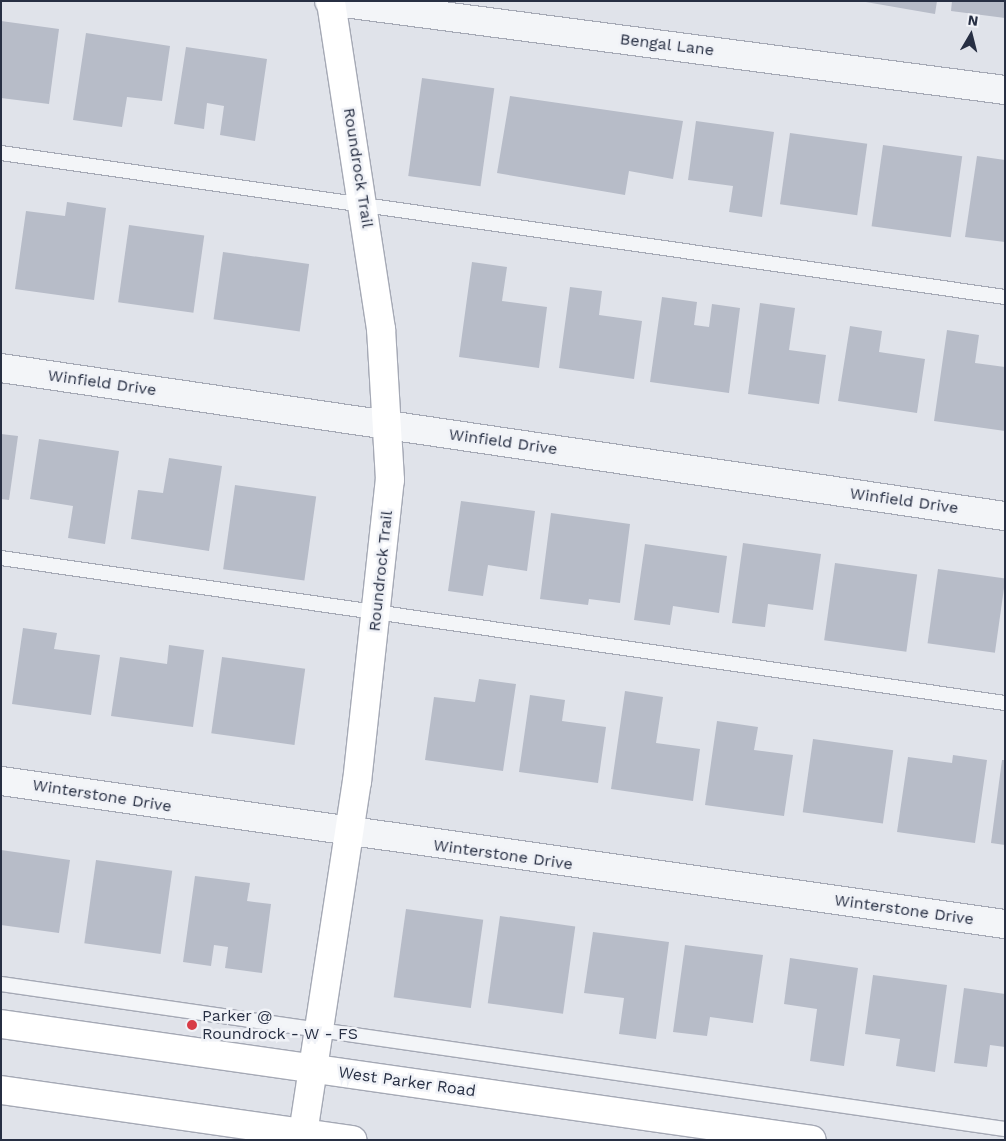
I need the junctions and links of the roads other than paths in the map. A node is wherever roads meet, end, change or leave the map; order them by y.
1 (330, 1) edge
2 (1005, 90) edge
3 (1, 153) edge
4 (365, 207) junction
5 (1005, 297) edge
6 (1, 368) edge
7 (388, 426) junction
8 (1005, 516) edge
9 (1, 558) edge
10 (378, 610) junction
11 (1005, 702) edge
12 (1, 781) edge
13 (348, 834) junction
14 (1005, 924) edge
15 (1, 984) edge
16 (1, 1024) edge
17 (319, 1030) junction
18 (313, 1068) junction
19 (1, 1090) edge
20 (1005, 1129) edge
21 (303, 1136) edge
22 (352, 1140) edge
23 (812, 1140) edge

1 - 2 street, Bengal Lane
1 - 4 main road, Roundrock Trail
3 - 4 lane
4 - 5 lane
4 - 7 main road, Roundrock Trail
6 - 7 street, Winfield Drive
7 - 8 street, Winfield Drive
7 - 10 main road, Roundrock Trail
9 - 10 lane
10 - 11 lane
10 - 13 main road, Roundrock Trail
12 - 13 street, Winterstone Drive
13 - 14 street, Winterstone Drive
13 - 17 main road, Roundrock Trail
15 - 17 lane
16 - 18 main road, West Parker Road
17 - 18 main road, Roundrock Trail
17 - 20 lane
18 - 21 main road, Roundrock Trail
18 - 23 main road, West Parker Road
19 - 21 main road
21 - 22 main road

